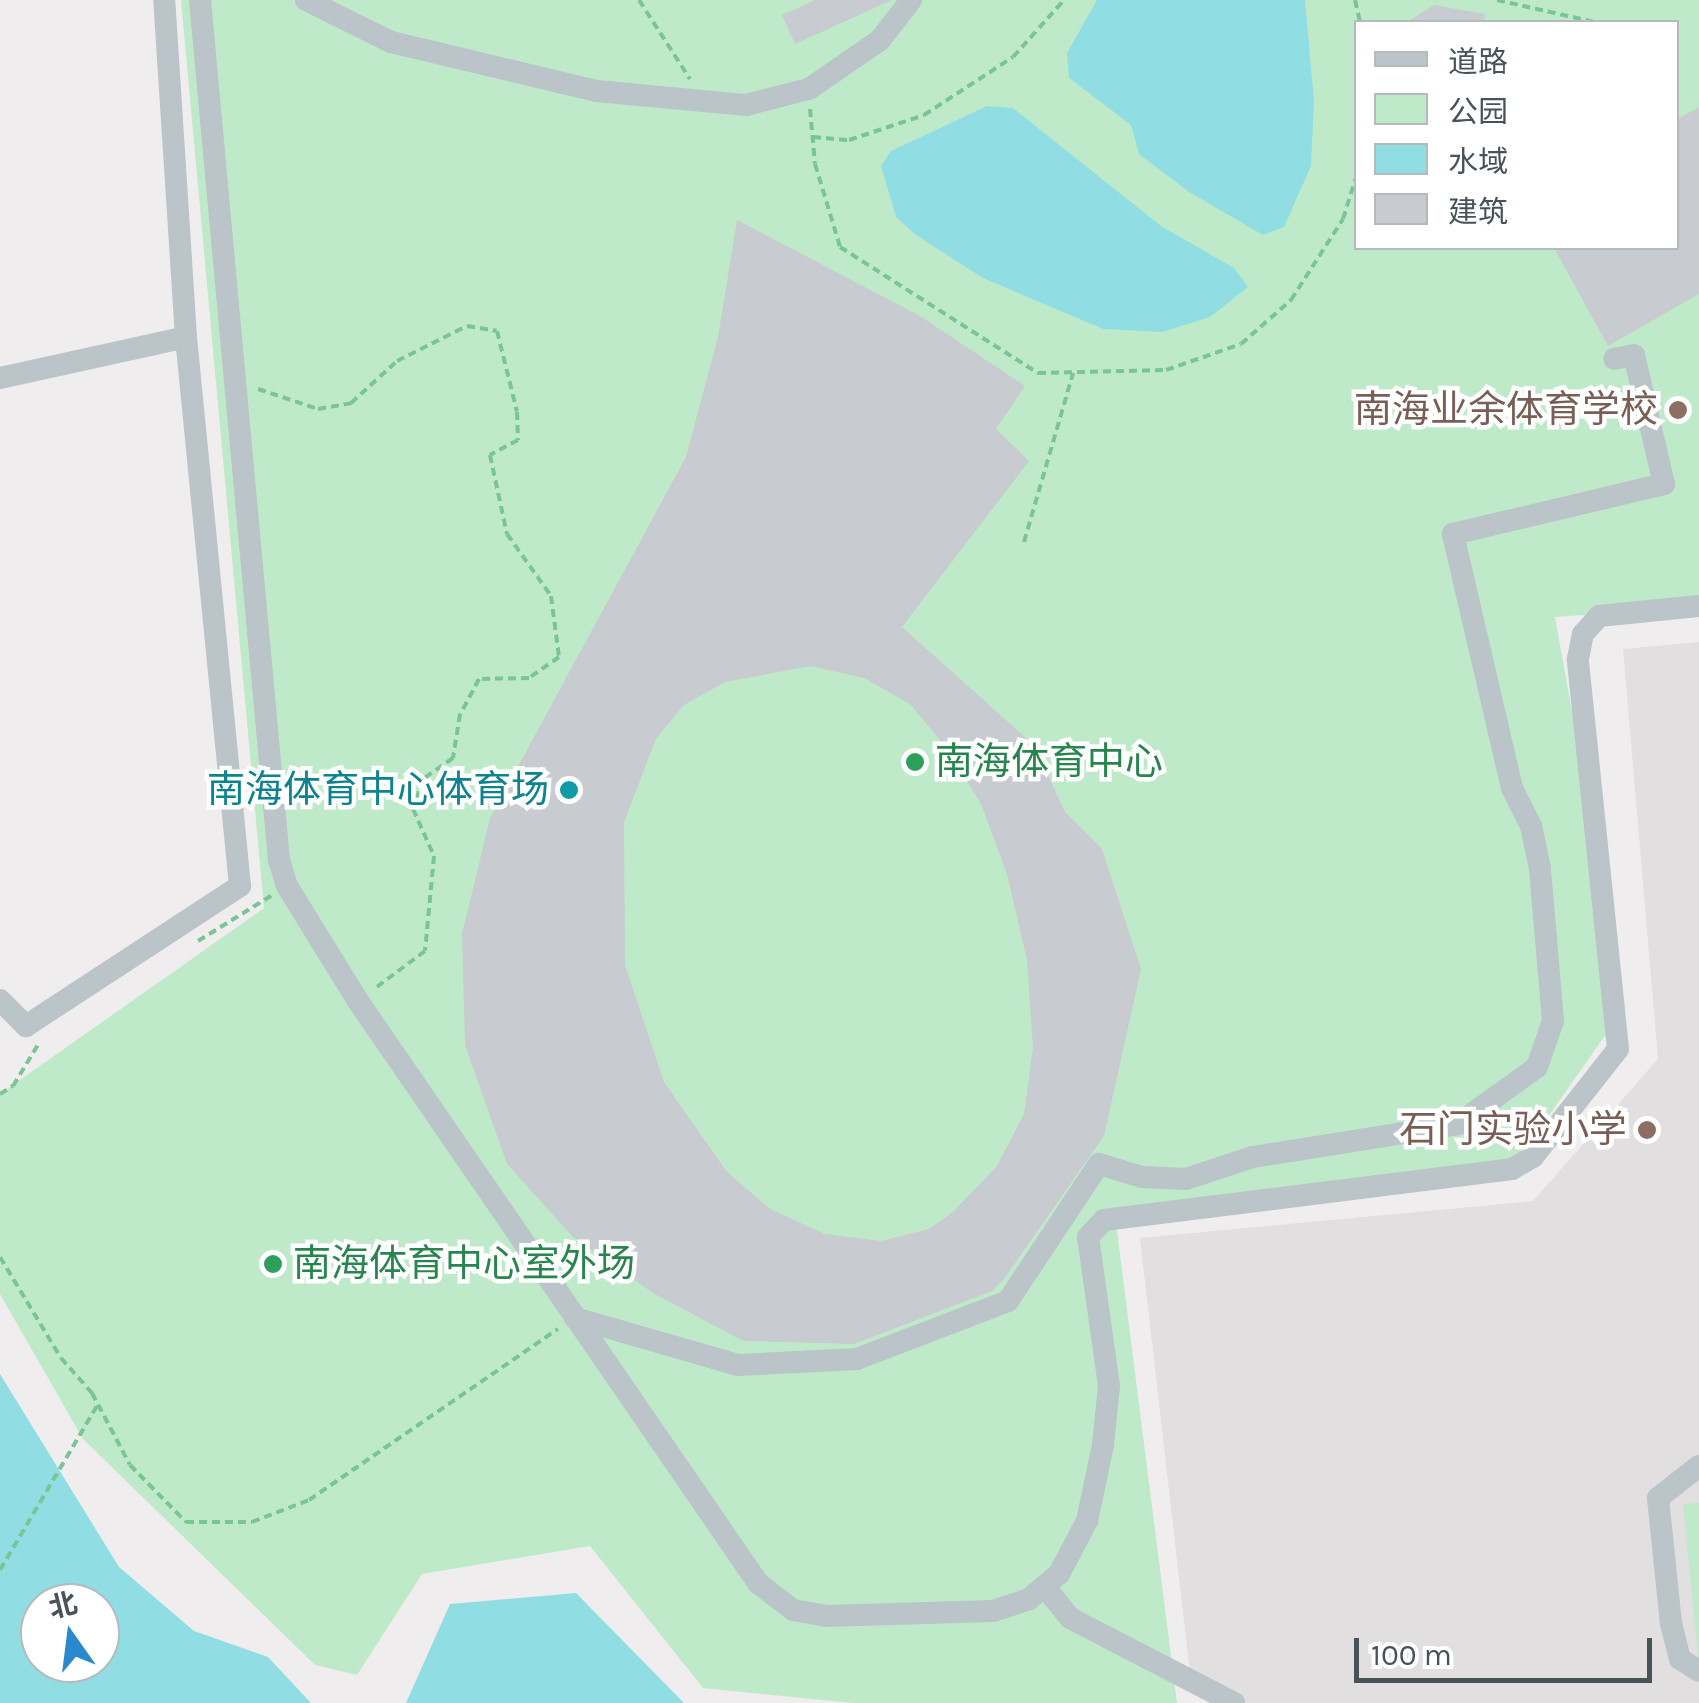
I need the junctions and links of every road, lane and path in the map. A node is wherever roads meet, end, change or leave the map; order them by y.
1 (164, 0) edge
2 (200, 0) edge
3 (306, 0) edge
4 (650, 0) edge
5 (911, 0) edge
6 (1064, 0) edge
7 (1496, 0) edge
8 (641, 2) edge
9 (1587, 20) edge
10 (809, 89) junction
11 (703, 100) junction
12 (813, 138) junction
13 (1354, 183) edge
14 (186, 337) junction
15 (1614, 359) dead end
16 (1073, 372) junction
17 (232, 374) junction
18 (0, 378) edge
19 (1024, 542) dead end
20 (1699, 606) edge
21 (287, 886) junction
22 (192, 945) dead end
23 (0, 1000) edge
24 (358, 1001) junction
25 (48, 1034) dead end
26 (0, 1094) edge
27 (0, 1257) edge
28 (574, 1318) junction
29 (98, 1404) junction
30 (1699, 1466) edge
31 (0, 1570) edge
32 (1044, 1586) junction
33 (1699, 1671) edge
34 (1234, 1703) edge

1 - 14 street
2 - 17 street
3 - 11 street
4 - 8 path
5 - 10 street
6 - 12 path
7 - 9 path
8 - 11 path
10 - 11 street
10 - 12 path
12 - 16 path
13 - 16 path
14 - 18 street
14 - 23 street
15 - 28 street
16 - 19 path
17 - 21 street
17 - 24 path
20 - 32 street
21 - 22 path
21 - 24 street
24 - 28 street
25 - 26 path
27 - 29 path
28 - 29 path
28 - 32 street
29 - 31 path
30 - 33 street
32 - 34 street

